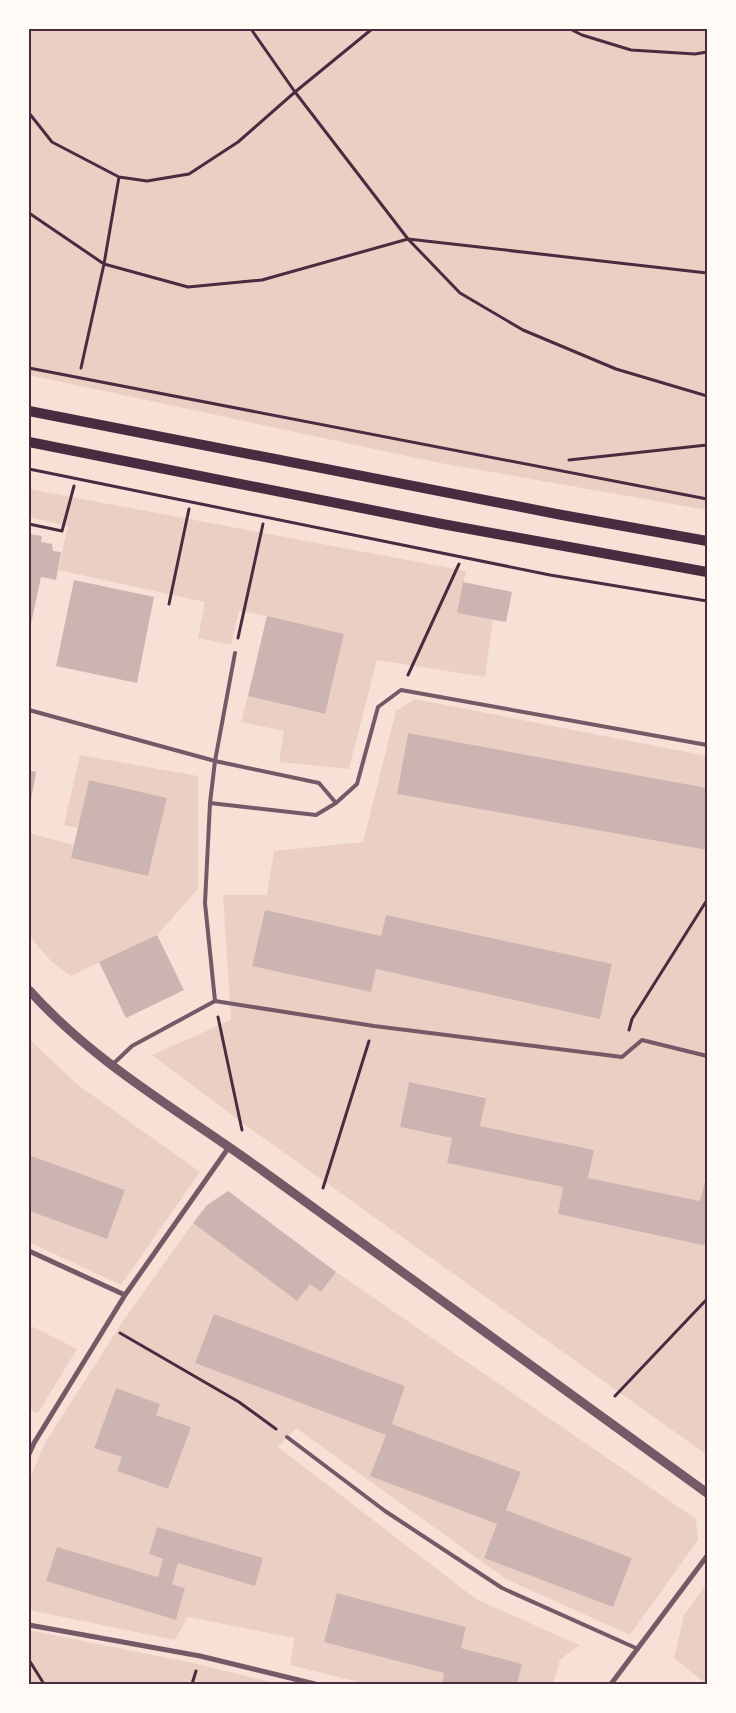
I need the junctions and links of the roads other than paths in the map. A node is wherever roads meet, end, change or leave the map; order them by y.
1 (29, 411) edge
2 (29, 442) edge
3 (707, 541) edge
4 (707, 572) edge
5 (235, 654) road end
6 (29, 710) edge
7 (707, 745) edge
8 (215, 761) junction
9 (210, 803) junction
10 (336, 803) junction
11 (29, 990) edge
12 (215, 1001) junction
13 (707, 1056) edge
14 (111, 1066) junction
15 (230, 1147) junction
16 (29, 1251) edge
17 (125, 1295) junction
18 (287, 1437) road end
19 (29, 1454) edge
20 (707, 1493) edge
21 (707, 1556) edge
22 (29, 1625) edge
23 (638, 1649) junction
24 (315, 1684) edge
25 (611, 1684) edge

1 - 3 main road
2 - 4 main road
5 - 8 lane
6 - 8 lane
7 - 10 lane
8 - 9 lane
8 - 10 lane
9 - 10 lane
9 - 12 lane
11 - 14 street
12 - 13 lane
12 - 14 lane
14 - 15 street
15 - 17 street
15 - 20 street
16 - 17 street
17 - 19 street
18 - 23 lane
21 - 23 street
22 - 24 street
23 - 25 street

